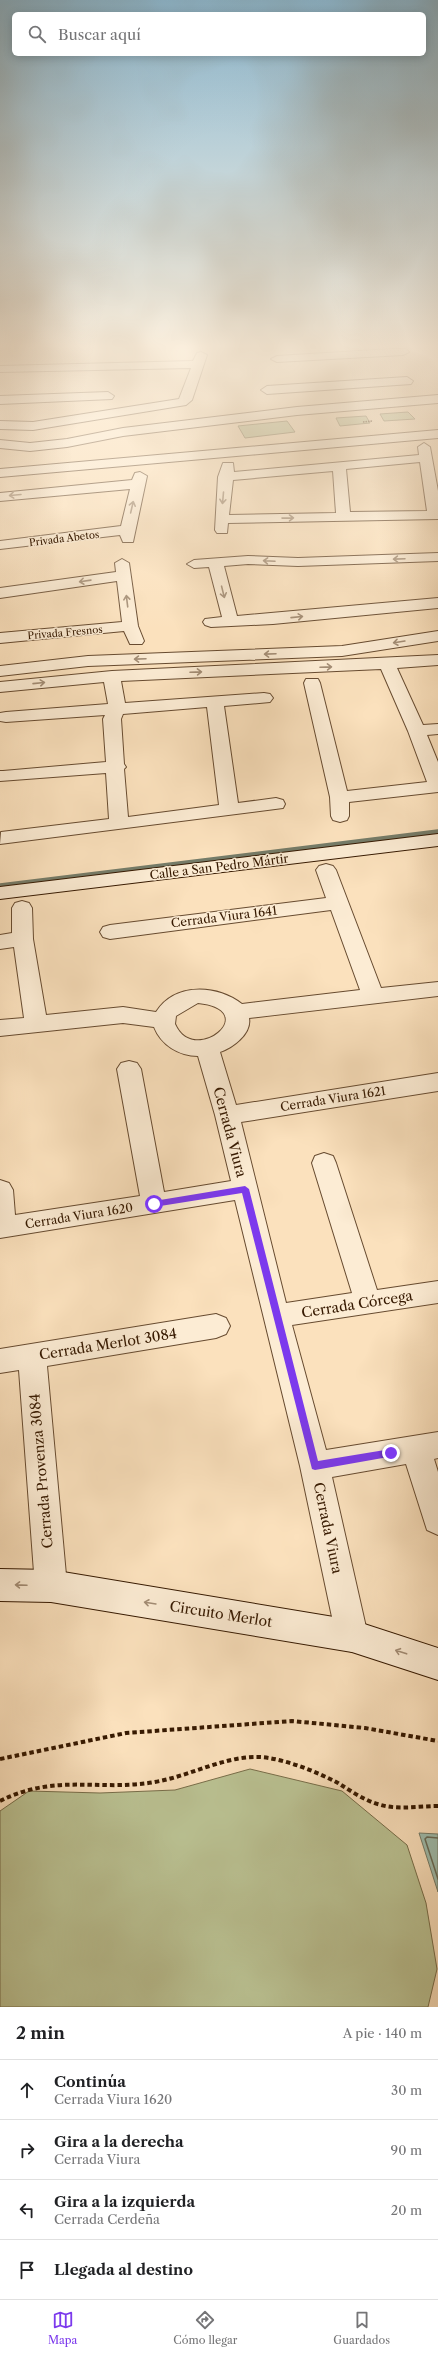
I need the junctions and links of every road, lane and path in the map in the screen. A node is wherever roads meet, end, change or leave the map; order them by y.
1 (73, 443) edge
2 (367, 443) edge
3 (0, 444) edge
4 (267, 451) junction
5 (298, 451) junction
6 (280, 457) junction
7 (339, 467) junction
8 (303, 470) junction
9 (288, 472) junction
10 (0, 473) edge
11 (0, 496) edge
12 (436, 515) edge
13 (343, 517) junction
14 (0, 545) edge
15 (438, 557) edge
16 (215, 562) junction
17 (194, 564) dead end
18 (0, 593) edge
19 (438, 604) edge
20 (230, 621) junction
21 (211, 622) dead end
22 (438, 636) edge
23 (0, 638) edge
24 (438, 660) edge
25 (405, 663) junction
26 (387, 664) junction
27 (0, 672) edge
28 (105, 676) junction
29 (312, 683) dead end
30 (0, 687) edge
31 (399, 689) junction
32 (264, 698) dead end
33 (215, 702) junction
34 (111, 713) junction
35 (6, 717) dead end
36 (438, 729) edge
37 (417, 731) junction
38 (117, 766) junction
39 (3, 776) dead end
40 (438, 786) edge
41 (339, 797) junction
42 (276, 804) dead end
43 (229, 809) junction
44 (340, 816) dead end
45 (119, 824) junction
46 (1, 838) edge
47 (438, 840) edge
48 (326, 870) dead end
49 (0, 893) edge
50 (338, 902) junction
51 (22, 908) dead end
52 (110, 932) dead end
53 (23, 939) junction
54 (0, 942) edge
55 (438, 988) edge
56 (373, 996) junction
57 (237, 1012) junction
58 (164, 1021) junction
59 (36, 1023) junction
60 (0, 1028) edge
61 (207, 1048) junction
62 (129, 1069) dead end
63 (438, 1082) edge
64 (227, 1115) junction
65 (324, 1163) dead end
66 (245, 1189) junction
67 (0, 1190) edge
68 (154, 1204) junction
69 (2, 1228) edge
70 (438, 1292) edge
71 (368, 1302) junction
72 (276, 1316) junction
73 (216, 1326) dead end
74 (32, 1356) junction
75 (0, 1362) edge
76 (427, 1446) edge
77 (315, 1466) junction
78 (438, 1520) edge
79 (0, 1585) edge
80 (50, 1586) junction
81 (352, 1636) junction
82 (438, 1664) edge
83 (438, 1741) edge
84 (0, 1759) edge
85 (0, 1801) edge
86 (438, 1806) edge

1 - 3 street
2 - 5 street
4 - 5 street
4 - 6 street
4 - 10 street
5 - 6 street
5 - 8 street
6 - 9 street
7 - 8 street
7 - 12 street
7 - 13 street
8 - 9 street
9 -> 13 street
14 -> 11 street, Privada Abetos
12 - 13 street
15 -> 16 street
16 - 17 street
16 -> 20 street
23 -> 18 street, Privada Fresnos
20 -> 19 street
20 - 21 street
22 -> 27 street
24 - 25 street
25 - 26 street
25 - 31 street
28 -> 26 street
26 - 31 street
30 -> 28 street
28 - 34 street
29 - 41 street
31 - 37 street
32 - 33 street
33 - 34 street
33 - 43 street
34 - 35 street
34 - 38 street
36 - 37 street
37 - 40 street
38 - 39 street
38 - 45 street
40 - 41 street
41 - 44 street
42 - 43 street
43 - 45 street
45 - 46 street
47 - 49 street, Calle a San Pedro Mártir
48 - 50 street
50 - 52 street, Cerrada Viura 1641
50 - 56 street
51 - 53 street
53 - 54 street
53 - 59 street
55 - 56 street
56 - 57 street
57 - 58 street
57 - 61 street
58 - 59 street
58 - 61 street
59 - 60 street
61 - 64 street, Cerrada Viura
62 - 68 street
63 - 64 street, Cerrada Viura 1621
64 - 66 street, Cerrada Viura
65 - 71 street
66 - 68 street, Cerrada Viura 1620
66 - 72 street, Cerrada Viura
67 - 69 street, Cerrada Viura 1620
68 - 69 street, Cerrada Viura 1620
70 - 71 street, Cerrada Córcega
71 - 72 street, Cerrada Córcega
72 - 77 street, Cerrada Viura
73 - 74 street, Cerrada Merlot 3084
74 - 75 street, Cerrada Merlot 3084
74 - 80 street, Cerrada Provenza 3084
76 - 77 street
76 - 78 street
77 - 81 street, Cerrada Viura
80 -> 79 street, Circuito Merlot
81 -> 80 street, Circuito Merlot
82 -> 81 street, Circuito Merlot
83 - 84 path
85 - 86 path

